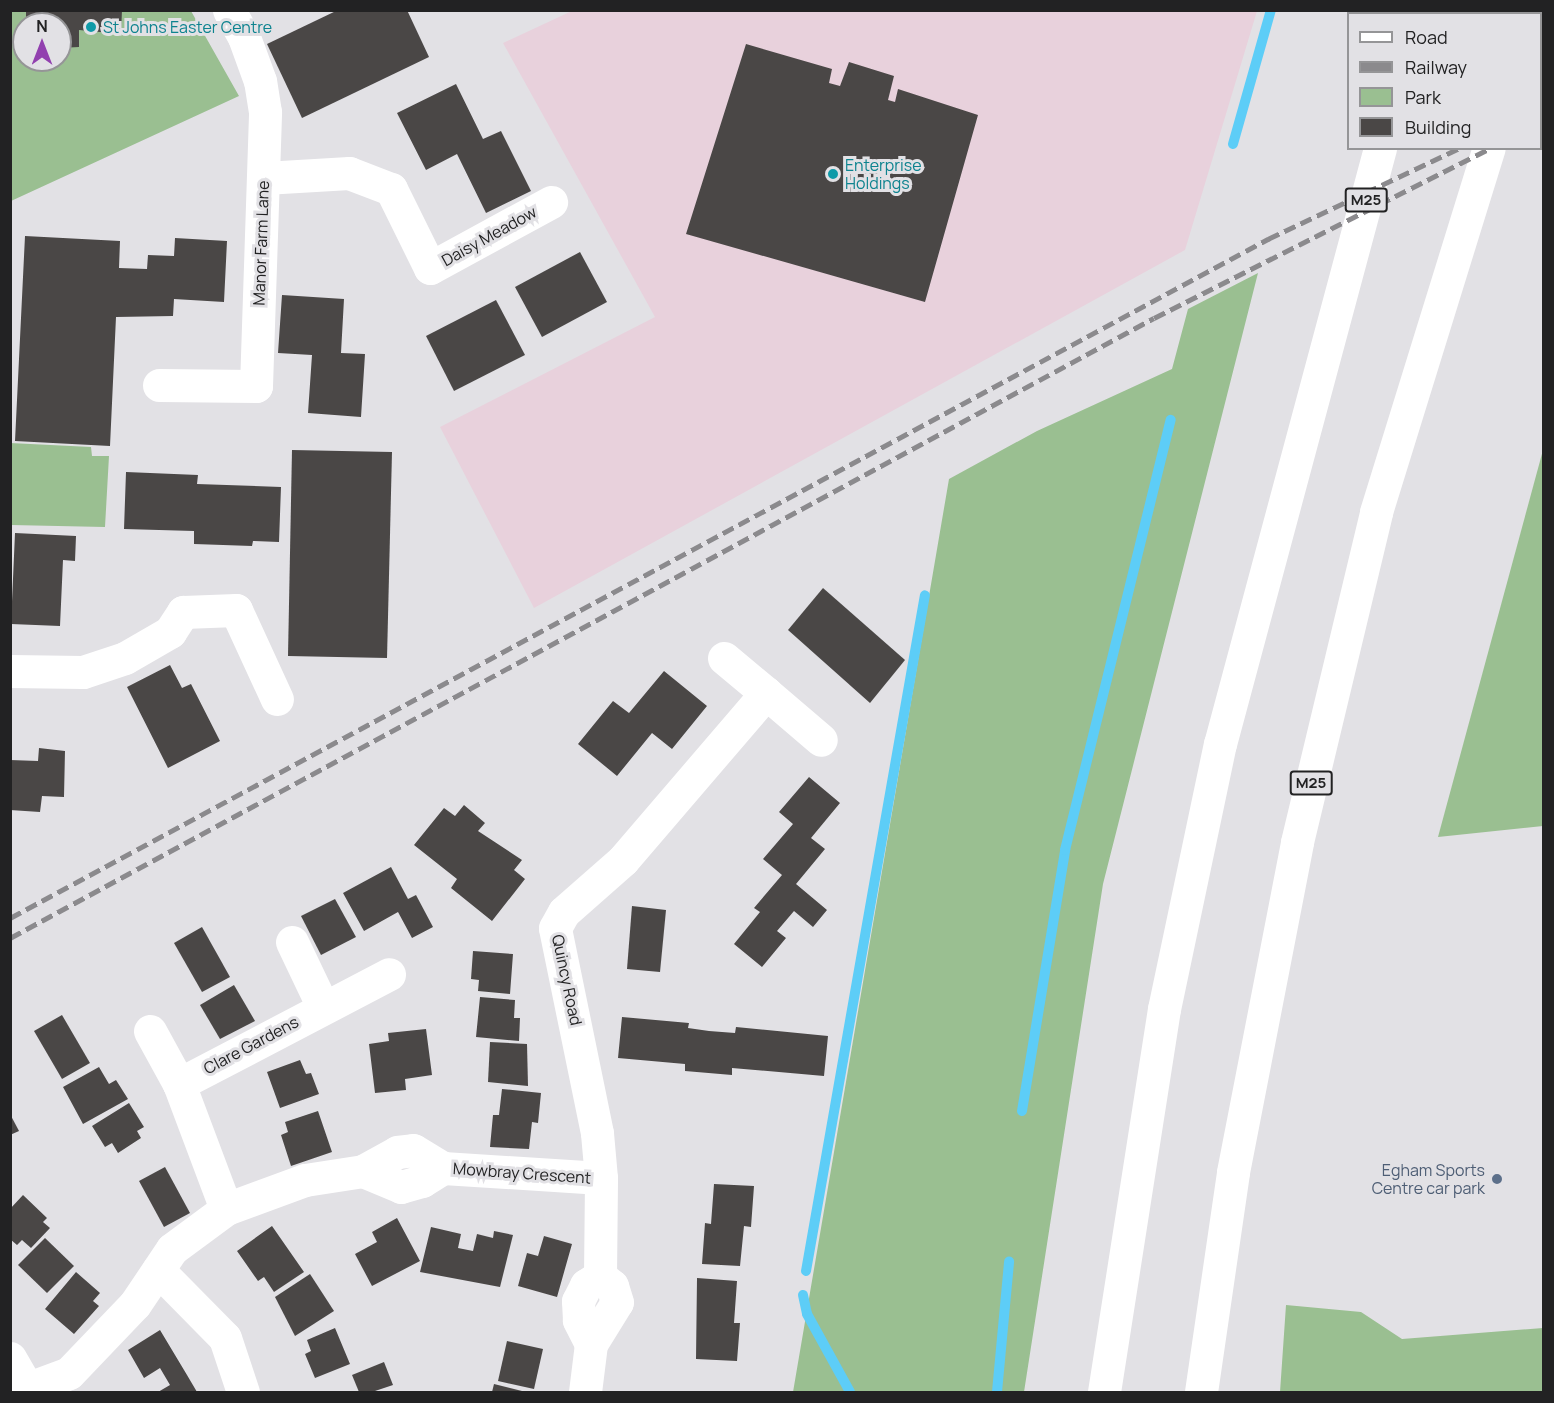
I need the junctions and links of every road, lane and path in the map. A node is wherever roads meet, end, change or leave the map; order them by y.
1 (242, 15) edge
2 (1380, 150) edge
3 (1488, 150) edge
4 (264, 178) junction
5 (551, 202) dead end
6 (159, 385) dead end
7 (724, 658) dead end
8 (10, 671) edge
9 (766, 693) junction
10 (277, 699) dead end
11 (821, 740) dead end
12 (292, 942) dead end
13 (389, 974) dead end
14 (323, 1007) junction
15 (150, 1031) dead end
16 (179, 1084) junction
17 (601, 1178) junction
18 (226, 1209) junction
19 (158, 1270) junction
20 (10, 1358) edge
21 (23, 1390) edge
22 (243, 1392) edge
23 (585, 1392) edge
24 (1104, 1392) edge
25 (1201, 1392) edge

1 - 4 main road, Manor Farm Lane
2 - 24 main road, M25
3 - 25 main road, M25
4 - 5 main road, Daisy Meadow
4 - 6 main road, Manor Farm Lane
7 - 9 main road
8 - 10 main road
9 - 11 main road
9 - 17 main road, Quincy Road
12 - 14 main road
13 - 14 main road, Clare Gardens
14 - 16 main road, Clare Gardens
15 - 16 main road
16 - 18 main road
17 - 18 main road, Mowbray Crescent
17 - 23 main road, Quincy Road
18 - 19 main road, Mowbray Crescent
19 - 21 main road, Mowbray Crescent
19 - 22 main road
20 - 21 main road

